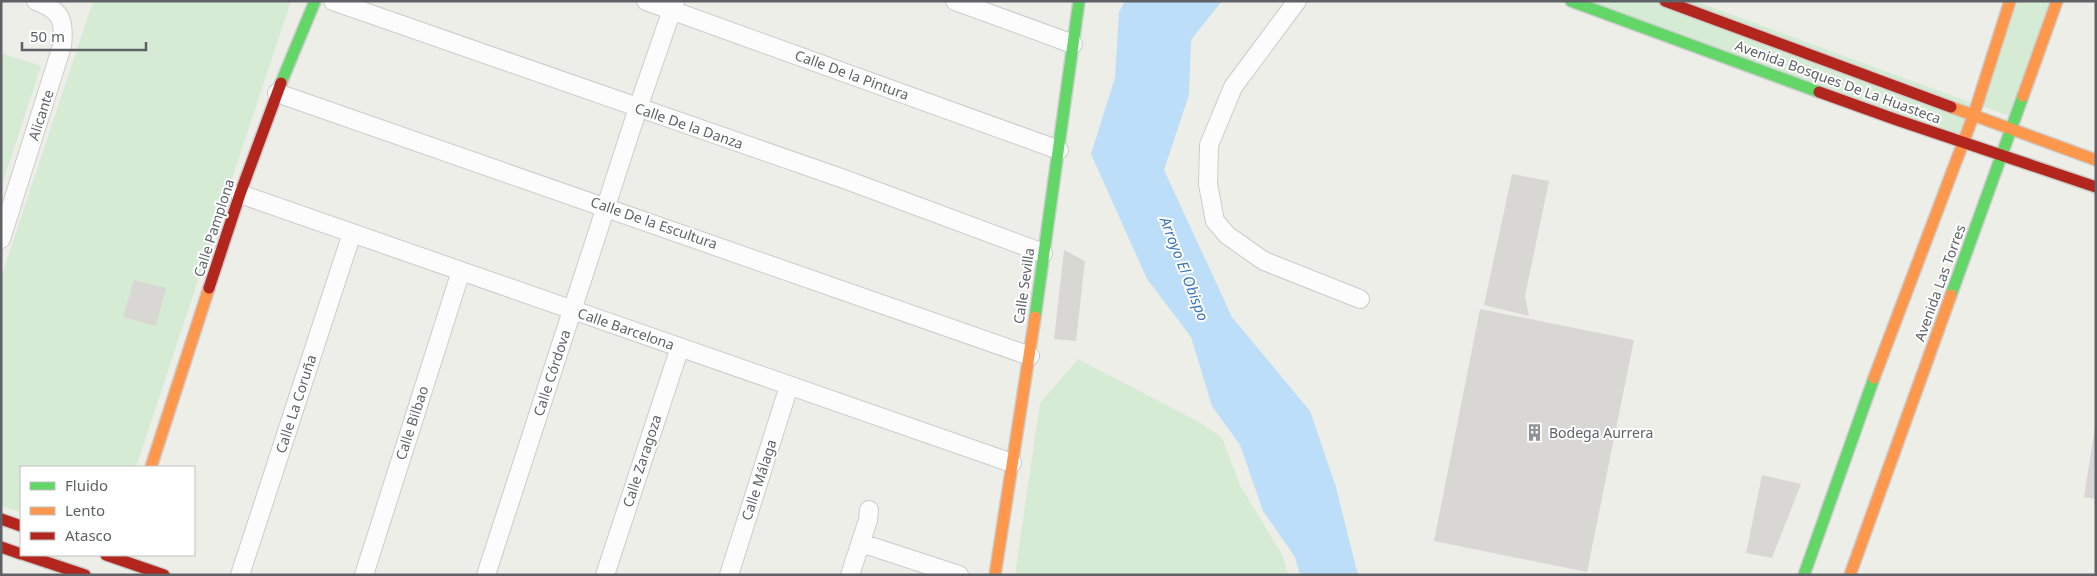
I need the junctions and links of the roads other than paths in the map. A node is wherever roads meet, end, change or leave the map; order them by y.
1 (36, 1) edge
2 (315, 1) edge
3 (333, 1) edge
4 (646, 1) edge
5 (955, 1) edge
6 (1079, 1) edge
7 (1297, 1) edge
8 (1571, 1) edge
9 (1665, 1) edge
10 (2010, 1) edge
11 (2058, 1) edge
12 (673, 6) edge
13 (1074, 44) junction
14 (1908, 90) junction
15 (277, 93) junction
16 (638, 108) junction
17 (1900, 112) junction
18 (1974, 114) junction
19 (2012, 129) junction
20 (1963, 143) junction
21 (1059, 150) junction
22 (2002, 154) junction
23 (2096, 160) edge
24 (2096, 187) edge
25 (240, 194) junction
26 (606, 207) junction
27 (352, 233) junction
28 (1, 240) edge
29 (1043, 253) junction
30 (461, 271) junction
31 (1360, 300) dead end
32 (573, 310) junction
33 (680, 347) junction
34 (1030, 356) junction
35 (789, 386) junction
36 (1012, 463) junction
37 (151, 466) edge
38 (869, 515) dead end
39 (1, 519) edge
40 (20, 526) edge
41 (862, 543) junction
42 (1, 547) edge
43 (20, 553) edge
44 (29, 556) edge
45 (120, 557) edge
46 (85, 575) edge
47 (116, 575) edge
48 (164, 575) edge
49 (240, 575) edge
50 (364, 575) edge
51 (486, 575) edge
52 (605, 575) edge
53 (729, 575) edge
54 (850, 575) edge
55 (959, 575) edge
56 (995, 575) edge
57 (1804, 575) edge
58 (1850, 575) edge

1 - 28 street, Alicante
2 - 15 street, Calle Pamplona
3 - 16 street, Calle De la Danza
4 - 12 street, Calle De la Pintura
5 - 13 street
6 - 13 street, Calle Sevilla
7 - 31 street
8 - 17 street, Avenida Bosques De La Huasteca
9 - 14 street, Avenida Bosques De La Huasteca
10 - 18 street, Avenida Las Torres
11 - 19 street, Avenida Las Torres
12 - 16 street, Calle Córdova
12 - 21 street, Calle De la Pintura
13 - 21 street, Calle Sevilla
14 - 17 street
14 - 18 street, Avenida Bosques De La Huasteca
15 - 25 street, Calle Pamplona
15 - 26 street, Calle De la Escultura
16 - 26 street, Calle Córdova
16 - 29 street, Calle De la Danza
17 - 20 street, Avenida Bosques De La Huasteca
18 - 19 street, Avenida Bosques De La Huasteca
18 - 20 street, Avenida Las Torres
19 - 22 street, Avenida Las Torres
19 - 23 street, Avenida Bosques De La Huasteca
20 - 22 street, Avenida Bosques De La Huasteca
20 - 57 street, Avenida Las Torres
21 - 29 street, Calle Sevilla
22 - 24 street, Avenida Bosques De La Huasteca
22 - 58 street, Avenida Las Torres
25 - 27 street, Calle Barcelona
25 - 37 street, Calle Pamplona
26 - 32 street, Calle Córdova
26 - 34 street, Calle De la Escultura
27 - 30 street, Calle Barcelona
27 - 49 street, Calle La Coruña
29 - 34 street, Calle Sevilla
30 - 32 street, Calle Barcelona
30 - 50 street, Calle Bilbao
32 - 33 street, Calle Barcelona
32 - 51 street, Calle Córdova
33 - 35 street, Calle Barcelona
33 - 52 street, Calle Zaragoza
34 - 36 street, Calle Sevilla
35 - 36 street, Calle Barcelona
35 - 53 street, Calle Málaga
36 - 56 street, Calle Sevilla
38 - 41 street
39 - 40 street
41 - 54 street
41 - 55 street
42 - 43 street
44 - 46 street
45 - 47 street
45 - 48 street

